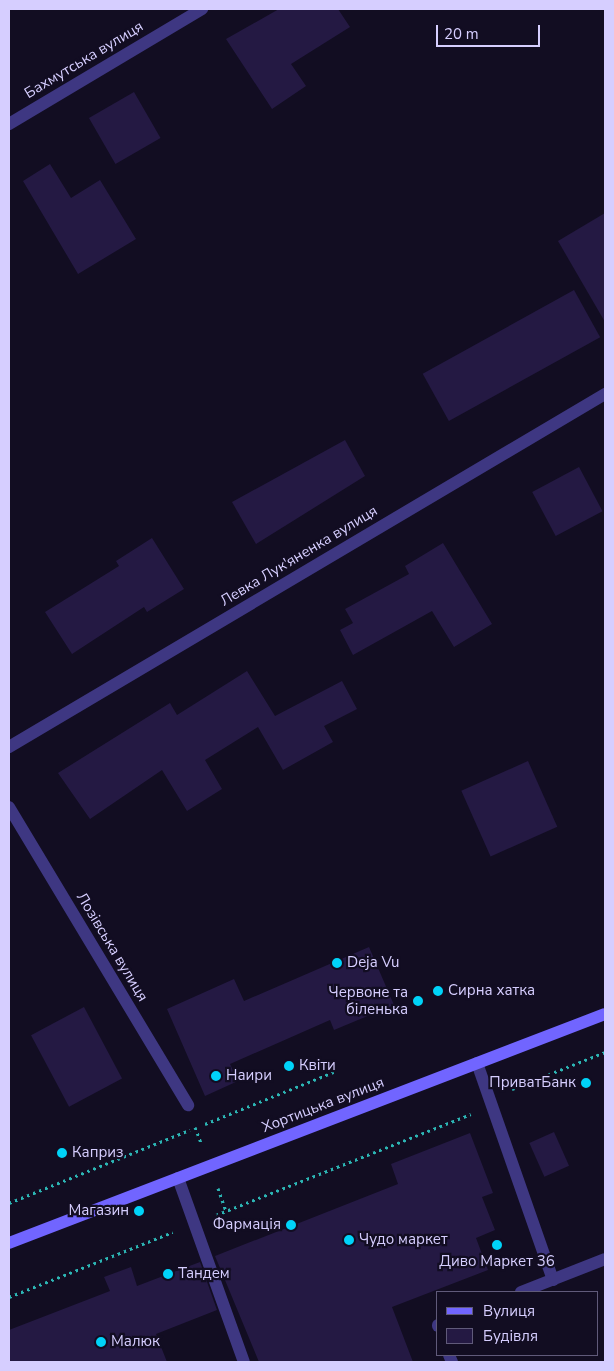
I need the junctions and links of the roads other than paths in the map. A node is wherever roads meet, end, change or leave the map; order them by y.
1 (202, 9) edge
2 (9, 124) edge
3 (605, 394) edge
4 (9, 747) edge
5 (9, 807) edge
6 (605, 1014) edge
7 (477, 1063) junction
8 (188, 1105) dead end
9 (178, 1178) junction
10 (9, 1243) edge
11 (605, 1259) edge
12 (553, 1280) junction
13 (524, 1291) edge
14 (244, 1362) edge

1 - 2 street, Бахмутська вулиця
3 - 4 street, Левка Лук'яненка вулиця
5 - 8 street, Лозівська вулиця
6 - 7 street, Хортицька вулиця
7 - 9 street, Хортицька вулиця
7 - 12 street
9 - 10 street, Хортицька вулиця
9 - 14 street
11 - 12 street
12 - 13 street

